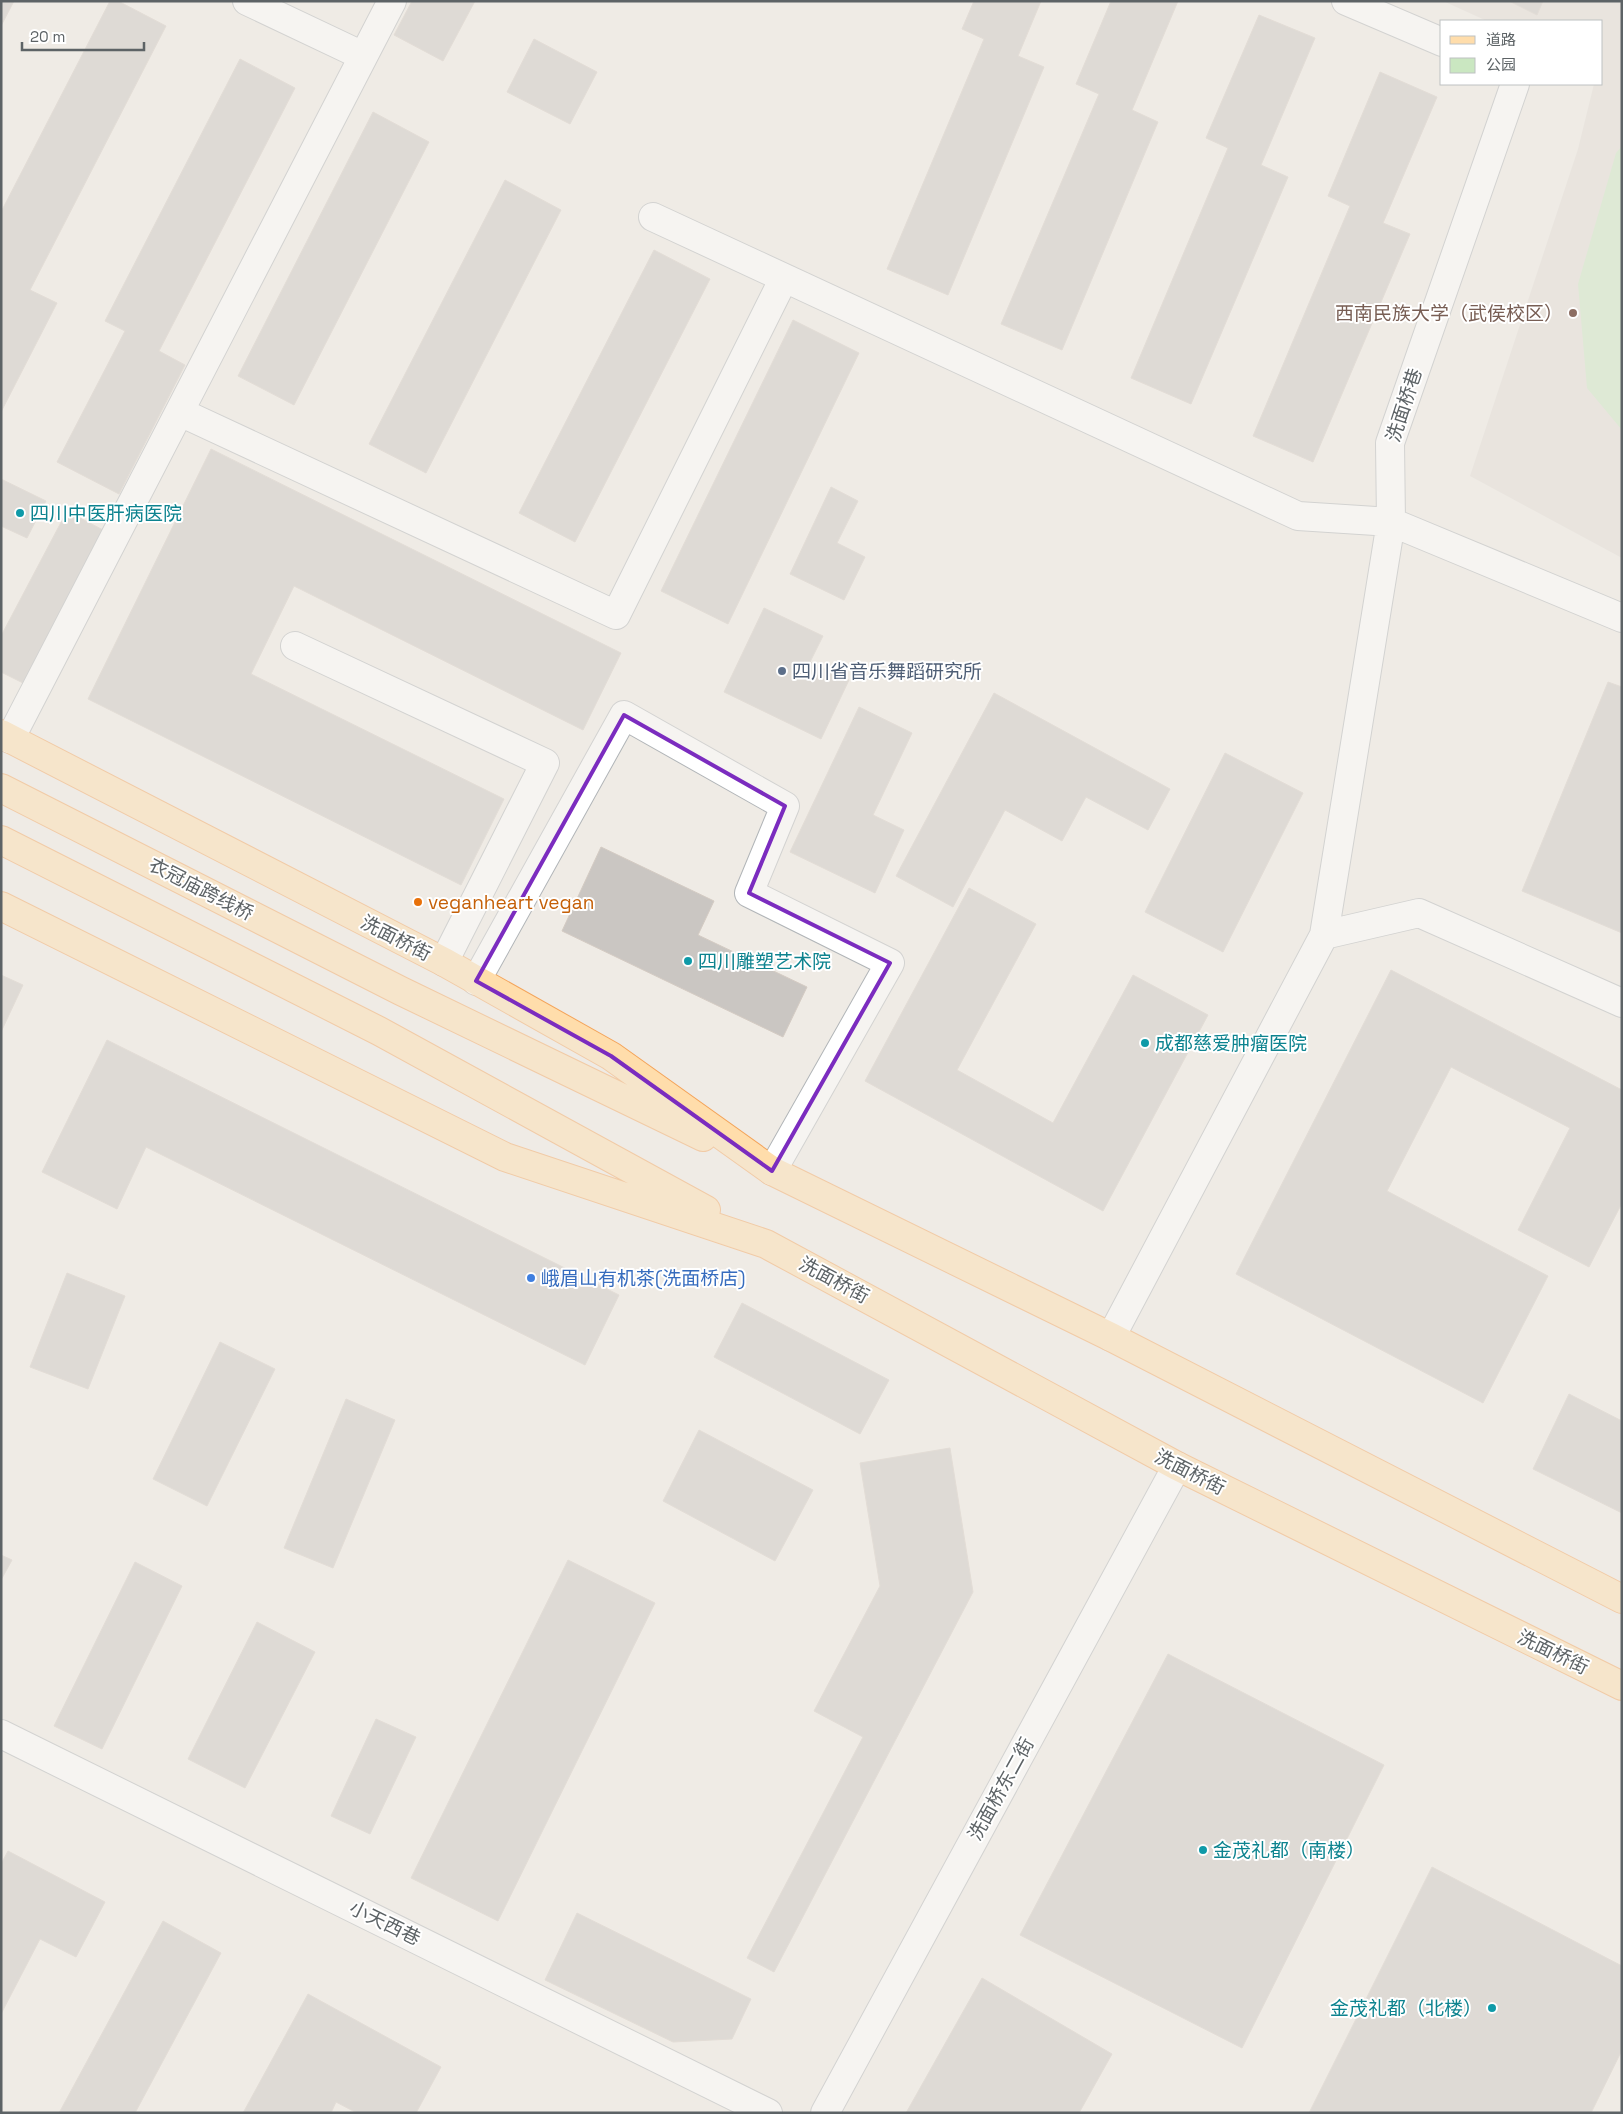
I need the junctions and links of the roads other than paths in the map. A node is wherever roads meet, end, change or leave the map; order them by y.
1 (247, 1) edge
2 (392, 1) edge
3 (1346, 1) edge
4 (1440, 41) edge
5 (363, 56) junction
6 (1515, 85) edge
7 (653, 217) dead end
8 (784, 278) junction
9 (180, 412) junction
10 (1390, 522) junction
11 (1622, 618) edge
12 (295, 646) dead end
13 (6, 737) edge
14 (1, 788) edge
15 (1, 840) edge
16 (1, 906) edge
17 (1324, 935) junction
18 (444, 962) junction
19 (476, 981) junction
20 (401, 991) joint
21 (1622, 1003) edge
22 (772, 1171) junction
23 (766, 1244) junction
24 (1111, 1336) junction
25 (1177, 1466) junction
26 (1622, 1599) edge
27 (1622, 1686) edge
28 (1, 1734) edge
29 (768, 2113) edge
30 (825, 2113) edge

1 - 5 street
2 - 5 street
3 - 4 street
5 - 9 street
6 - 10 street, 洗面桥巷
7 - 8 street
8 - 9 street
8 - 10 street
9 - 13 street
10 - 11 street
10 - 17 street, 洗面桥巷
12 - 18 street
13 - 18 main road, 洗面桥街
14 - 20 main road, 衣冠庙跨线桥
15 - 23 main road, 洗面桥街
16 - 23 main road, 洗面桥街
17 - 21 street
17 - 24 street, 洗面桥巷
18 - 19 main road, 洗面桥街
19 - 22 main road, 洗面桥街
19 - 22 street
20 - 22 main road, 洗面桥街
22 - 24 main road, 洗面桥街
23 - 25 main road, 洗面桥街
24 - 26 main road, 洗面桥街
25 - 27 main road, 洗面桥街
25 - 30 street, 洗面桥东二街
28 - 29 street, 小天西巷

